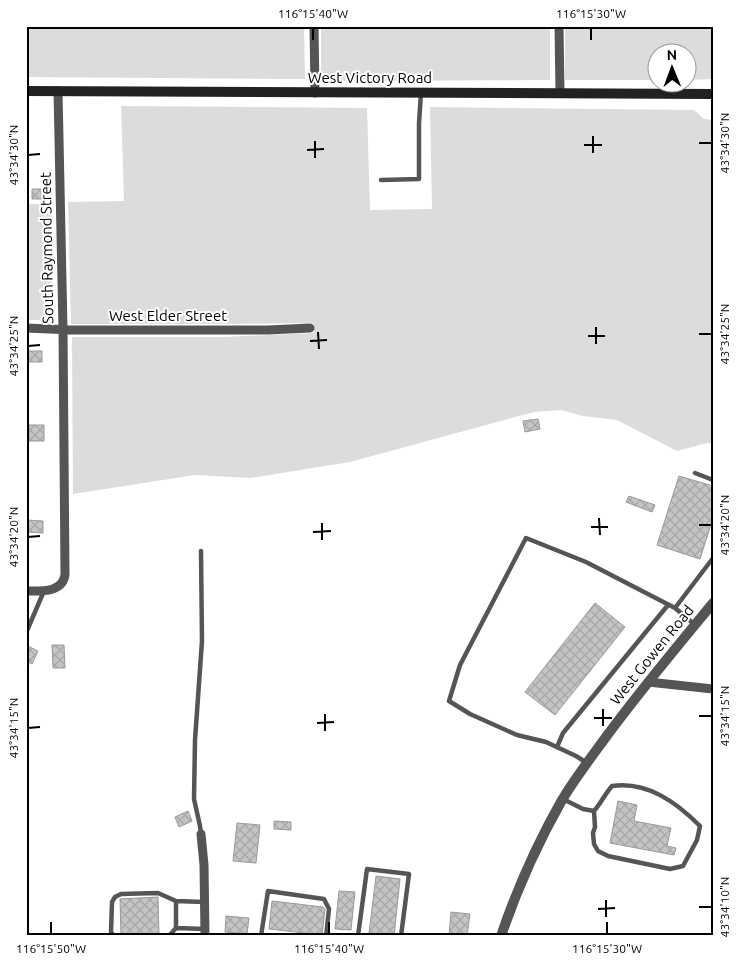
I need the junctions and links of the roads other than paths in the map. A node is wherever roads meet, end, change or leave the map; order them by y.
1 (314, 26) edge
2 (559, 26) edge
3 (26, 91) edge
4 (58, 91) junction
5 (315, 93) junction
6 (421, 93) junction
7 (560, 94) junction
8 (713, 94) edge
9 (380, 180) dead end
10 (26, 328) edge
11 (310, 328) dead end
12 (63, 329) junction
13 (695, 473) dead end
14 (713, 480) edge
15 (201, 551) dead end
16 (713, 558) edge
17 (26, 591) edge
18 (44, 591) junction
19 (713, 603) edge
20 (668, 605) junction
21 (675, 608) junction
22 (695, 625) junction
23 (26, 632) edge
24 (648, 682) junction
25 (713, 689) edge
26 (556, 747) junction
27 (587, 763) junction
28 (563, 799) junction
29 (594, 811) junction
30 (201, 834) joint
31 (176, 901) junction
32 (204, 902) junction
33 (176, 928) junction
34 (205, 932) edge
35 (114, 936) edge
36 (169, 936) edge
37 (261, 936) edge
38 (326, 936) edge
39 (358, 936) edge
40 (401, 936) edge
41 (500, 936) edge

1 - 5 street
2 - 7 street
3 - 4 main road, West Victory Road
4 - 5 main road, West Victory Road
4 - 12 street, South Raymond Street
5 - 6 main road, West Victory Road
6 - 7 main road, West Victory Road
6 - 9 lane
7 - 8 main road, West Victory Road
10 - 12 street, West Elder Street
11 - 12 street, West Elder Street
12 - 18 street, South Raymond Street
13 - 14 lane
15 - 30 lane
16 - 21 lane
17 - 18 street
18 - 23 lane
19 - 22 street, West Gowen Road
20 - 21 lane
20 - 26 lane
20 - 26 lane
21 - 22 lane
22 - 24 street, West Gowen Road
24 - 25 street
24 - 27 street, West Gowen Road
26 - 27 lane
27 - 28 street, West Gowen Road
28 - 29 lane
28 - 41 street, West Gowen Road
29 - 29 lane
30 - 32 street
31 - 32 lane
31 - 33 lane
31 - 35 lane
32 - 34 street
33 - 34 lane
33 - 36 lane
37 - 38 lane
39 - 40 lane

